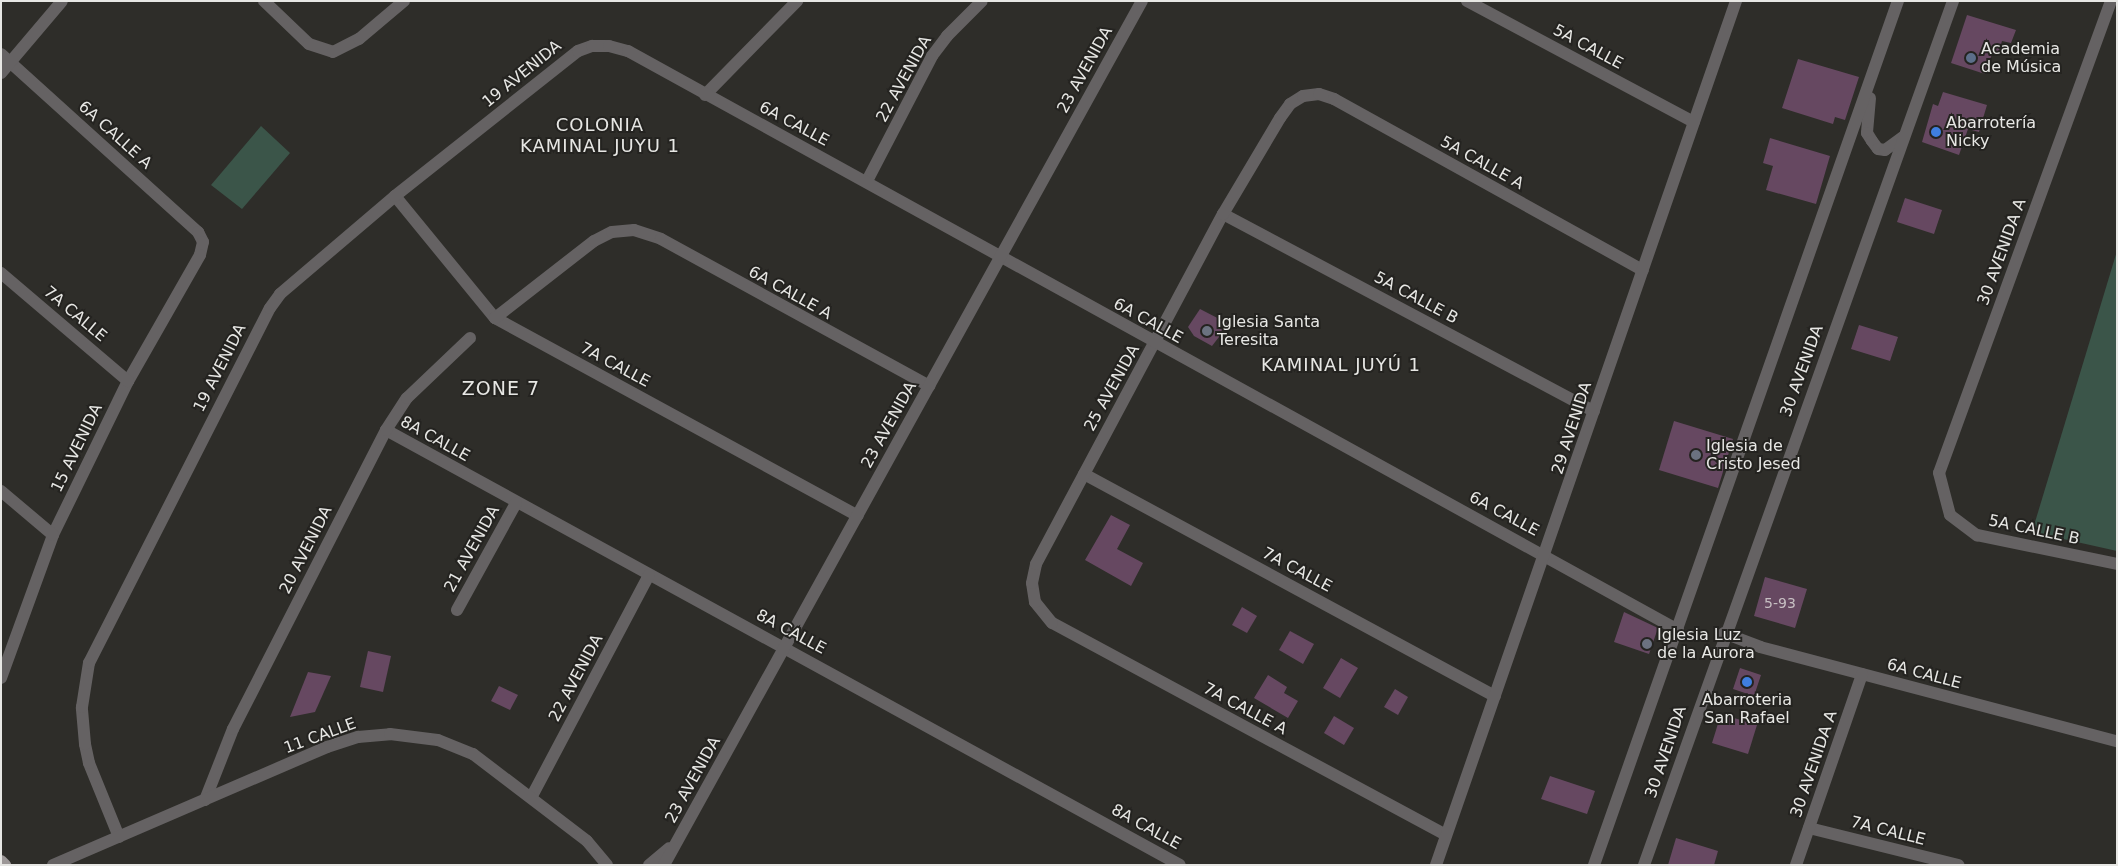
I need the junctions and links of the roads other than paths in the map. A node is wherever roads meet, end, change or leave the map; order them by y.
1 (62, 1) edge
2 (264, 1) edge
3 (404, 1) edge
4 (797, 1) edge
5 (982, 1) edge
6 (1142, 1) edge
7 (1467, 1) edge
8 (1736, 1) edge
9 (1898, 1) edge
10 (1953, 1) edge
11 (2111, 1) edge
12 (602, 46) joint
13 (6, 58) edge
14 (1, 73) edge
15 (1872, 76) junction
16 (705, 95) junction
17 (1303, 96) joint
18 (1694, 122) junction
19 (1905, 135) junction
20 (867, 181) junction
21 (395, 196) junction
22 (1223, 214) junction
23 (203, 242) joint
24 (998, 257) junction
25 (1643, 270) junction
26 (1, 273) edge
27 (495, 318) junction
28 (470, 338) dead end
29 (1155, 344) junction
30 (128, 381) junction
31 (929, 386) junction
32 (1594, 411) junction
33 (386, 430) junction
34 (1084, 474) junction
35 (1, 492) edge
36 (516, 503) junction
37 (1950, 515) joint
38 (858, 516) junction
39 (53, 535) junction
40 (1544, 554) junction
41 (2117, 564) edge
42 (649, 575) junction
43 (1035, 602) joint
44 (457, 610) dead end
45 (1678, 630) junction
46 (1724, 632) junction
47 (785, 647) junction
48 (1862, 674) junction
49 (1, 678) edge
50 (1495, 696) junction
51 (2117, 742) edge
52 (532, 796) junction
53 (205, 800) junction
54 (1809, 828) junction
55 (1446, 835) junction
56 (119, 837) junction
57 (678, 840) junction
58 (105, 843) junction
59 (1, 861) edge
60 (604, 861) edge
61 (5, 865) edge
62 (52, 865) edge
63 (78, 865) edge
64 (614, 865) edge
65 (649, 865) edge
66 (664, 865) edge
67 (1180, 865) edge
68 (1436, 865) edge
69 (1594, 865) edge
70 (1644, 865) edge
71 (1796, 865) edge
72 (1959, 865) edge

1 - 13 street
2 - 3 street
4 - 16 street
5 - 20 street, 22 AVENIDA
6 - 24 street, 23 AVENIDA
7 - 18 street, 5A CALLE
8 - 18 street, 29 AVENIDA
9 - 15 street, 30 AVENIDA
10 - 19 street, 30 AVENIDA
11 - 37 street, 30 AVENIDA A
12 - 16 street, 6A CALLE
12 - 21 street, 19 AVENIDA
13 - 14 street
13 - 23 street, 6A CALLE A
15 - 19 street
15 - 45 street, 30 AVENIDA
16 - 20 street, 6A CALLE
17 - 22 street, 25 AVENIDA
17 - 25 street, 5A CALLE A
18 - 25 street, 29 AVENIDA
19 - 46 street, 30 AVENIDA
20 - 24 street, 6A CALLE
21 - 27 street, 7A CALLE
21 - 56 street, 19 AVENIDA
22 - 29 street, 25 AVENIDA
22 - 32 street, 5A CALLE B
23 - 30 street, 15 AVENIDA
24 - 29 street, 6A CALLE
24 - 31 street, 23 AVENIDA
25 - 32 street, 29 AVENIDA
26 - 30 street, 7A CALLE
27 - 31 street, 6A CALLE A
27 - 38 street, 7A CALLE
28 - 33 street, 20 AVENIDA
29 - 34 street, 25 AVENIDA
29 - 40 street, 6A CALLE
30 - 39 street, 15 AVENIDA
31 - 38 street, 23 AVENIDA
32 - 40 street, 29 AVENIDA
33 - 36 street, 8A CALLE
33 - 53 street, 20 AVENIDA
34 - 43 street, 25 AVENIDA
34 - 50 street, 7A CALLE
35 - 39 street
36 - 42 street, 8A CALLE
36 - 44 street, 21 AVENIDA
37 - 41 street, 5A CALLE B
38 - 47 street, 23 AVENIDA
39 - 49 street, 15 AVENIDA
40 - 45 street, 6A CALLE
40 - 50 street, 29 AVENIDA
42 - 47 street, 8A CALLE
42 - 52 street, 22 AVENIDA
43 - 55 street, 7A CALLE A
45 - 69 street, 30 AVENIDA
46 - 48 street, 6A CALLE
46 - 70 street, 30 AVENIDA
47 - 57 street, 23 AVENIDA
47 - 67 street, 8A CALLE
48 - 51 street, 6A CALLE
48 - 54 street, 30 AVENIDA A
50 - 55 street, 29 AVENIDA
52 - 53 street, 11 CALLE
52 - 60 street, 11 CALLE
53 - 56 street, 11 CALLE
54 - 71 street, 30 AVENIDA A
54 - 72 street, 7A CALLE
55 - 68 street, 29 AVENIDA
56 - 58 street, 11 CALLE
57 - 65 street
57 - 66 street, 23 AVENIDA
58 - 62 street, 11 CALLE
58 - 63 street, 11 CALLE
59 - 61 main road
60 - 64 street, 11 CALLE

